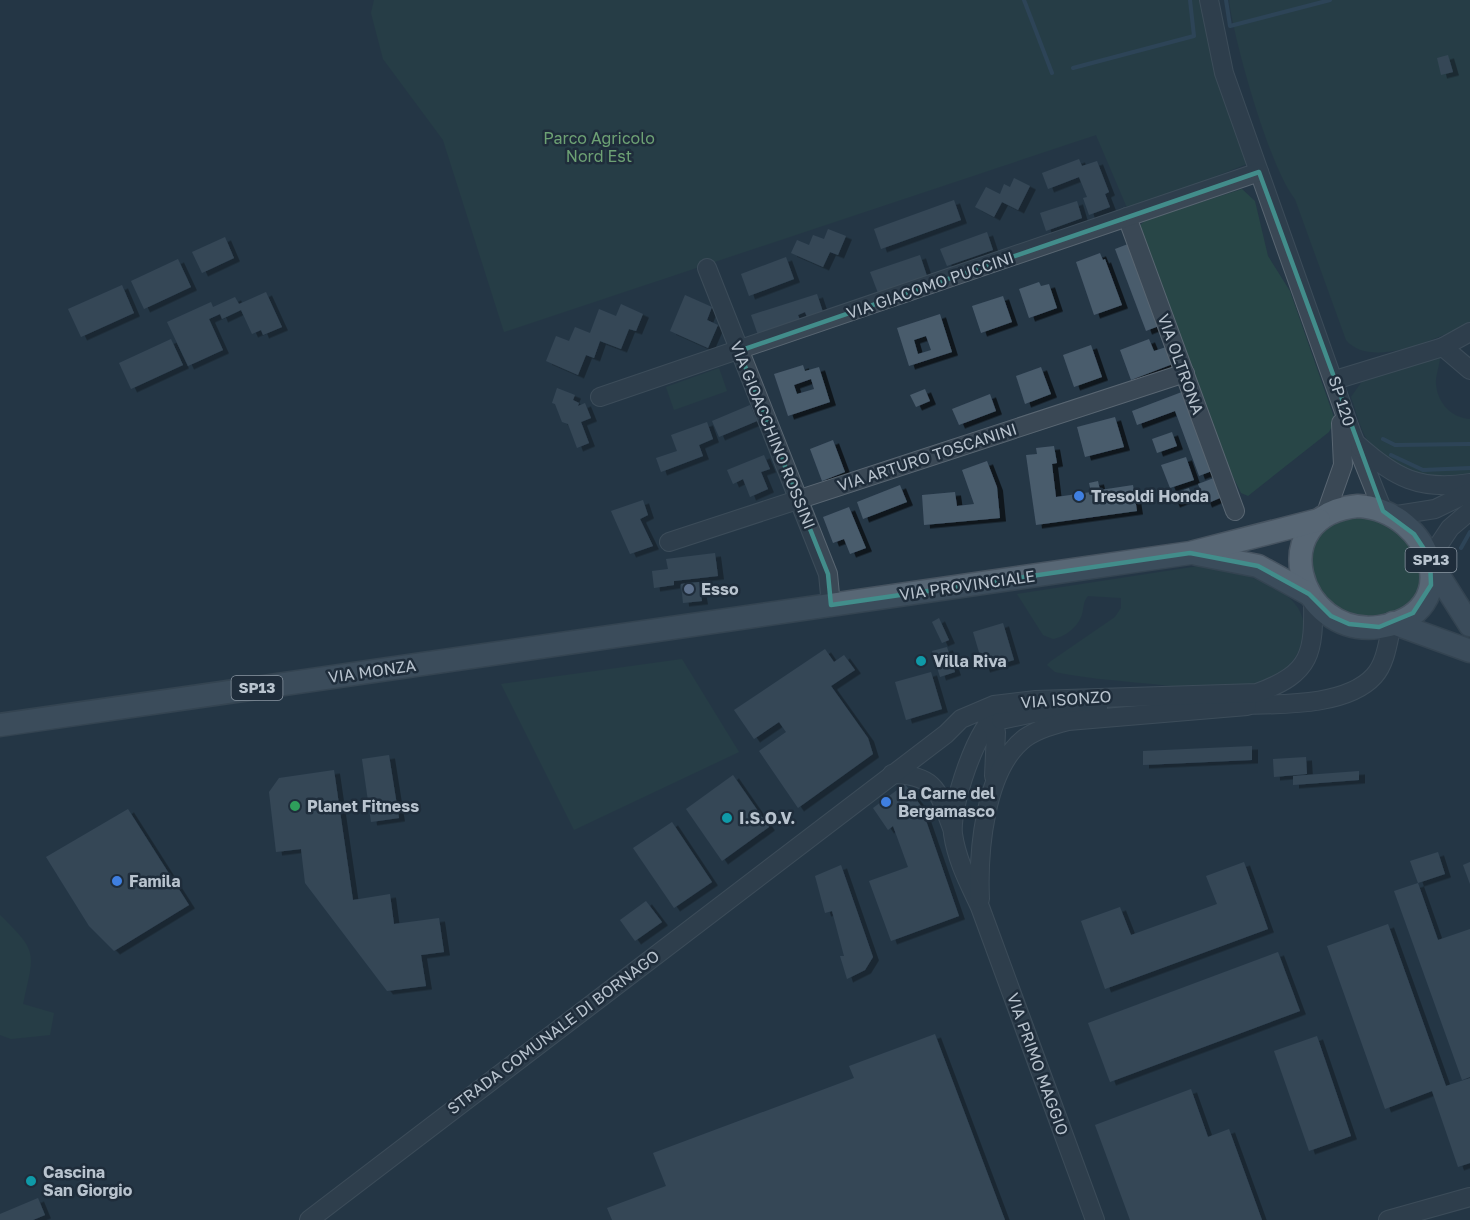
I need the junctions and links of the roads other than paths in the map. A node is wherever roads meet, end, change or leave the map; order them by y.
1 (1209, 0) edge
2 (1259, 172) junction
3 (1127, 217) junction
4 (707, 268) dead end
5 (1470, 332) edge
6 (1443, 346) junction
7 (739, 351) junction
8 (1470, 370) edge
9 (1185, 373) junction
10 (1335, 380) junction
11 (600, 397) dead end
12 (1356, 443) junction
13 (1470, 483) edge
14 (1470, 492) edge
15 (800, 499) junction
16 (1235, 511) dead end
17 (1470, 511) edge
18 (1387, 513) junction
19 (1322, 518) junction
20 (669, 542) dead end
21 (1190, 553) junction
22 (1431, 561) junction
23 (1311, 596) junction
24 (831, 605) junction
25 (744, 617) joint
26 (1392, 623) junction
27 (1470, 626) edge
28 (1470, 651) edge
29 (1074, 697) junction
30 (1270, 704) junction
31 (974, 714) junction
32 (992, 722) junction
33 (0, 725) edge
34 (946, 734) junction
35 (892, 774) junction
36 (994, 787) junction
37 (953, 831) junction
38 (798, 845) joint
39 (980, 907) junction
40 (1470, 1197) edge
41 (309, 1220) edge
42 (1095, 1220) edge
43 (1388, 1220) edge

1 - 2 street, SP 120
2 - 3 street, VIA GIACOMO PUCCINI
2 - 10 street, SP 120
3 - 7 street, VIA GIACOMO PUCCINI
3 - 9 street, VIA OLTRONA
4 - 7 street, VIA GIOACCHINO ROSSINI
5 - 6 street
6 - 8 street
6 - 10 street
7 - 11 street, VIA GIACOMO PUCCINI
7 - 15 street, VIA GIOACCHINO ROSSINI
9 - 15 street, VIA ARTURO TOSCANINI
9 - 16 street, VIA OLTRONA
10 - 12 street, SP 120
10 - 19 street
12 - 13 street
12 - 18 street, SP 120
14 - 18 street
15 - 20 street, VIA ARTURO TOSCANINI
15 - 24 street, VIA GIOACCHINO ROSSINI
17 - 22 street
18 - 19 main road, SP13
18 - 22 main road, SP13
19 - 21 main road, VIA PROVINCIALE / SP13
19 - 23 main road
21 - 23 main road, VIA PROVINCIALE / SP13
21 - 24 main road, VIA PROVINCIALE / SP13
22 - 26 main road, SP13
22 - 27 main road, SP13
23 - 26 main road, SP13
23 - 29 street, VIA ISONZO
24 - 25 main road, VIA PROVINCIALE / SP13
25 - 33 main road, VIA MONZA / SP13
26 - 28 main road, SP13
26 - 30 street
29 - 31 street, VIA ISONZO
29 - 32 street
30 - 32 street
30 - 36 street, VIA PRIMO MAGGIO
31 - 32 street
31 - 34 street, VIA ISONZO
32 - 34 street
32 - 36 street, VIA PRIMO MAGGIO
32 - 37 street, VIA PRIMO MAGGIO
34 - 35 street, VIA ISONZO
35 - 37 street, VIA PRIMO MAGGIO
35 - 38 street, VIA ISONZO
36 - 39 street, VIA PRIMO MAGGIO
37 - 39 street, VIA PRIMO MAGGIO
38 - 41 street, STRADA COMUNALE DI BORNAGO
39 - 42 street, VIA PRIMO MAGGIO
40 - 43 street

